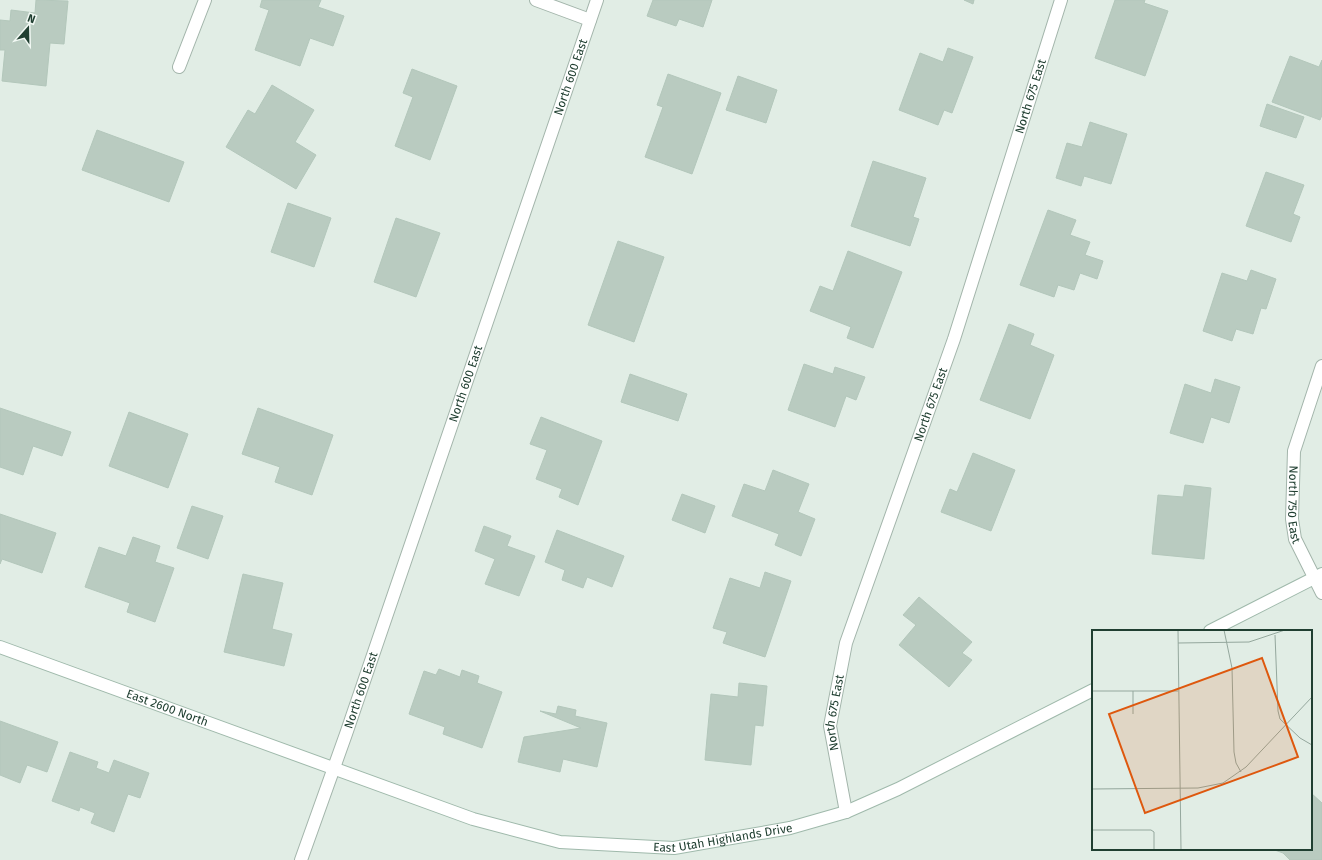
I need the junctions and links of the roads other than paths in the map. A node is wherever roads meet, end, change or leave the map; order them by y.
1 (205, 0) edge
2 (536, 0) edge
3 (597, 0) edge
4 (1061, 0) edge
5 (590, 20) junction
6 (179, 67) dead end
7 (1322, 366) edge
8 (1318, 576) edge
9 (1322, 593) edge
10 (1212, 630) edge
11 (0, 647) edge
12 (1092, 691) edge
13 (334, 768) junction
14 (846, 812) junction
15 (301, 860) edge

1 - 6 street
2 - 5 street
3 - 5 street, North 600 East
4 - 14 street, North 675 East
5 - 13 street, North 600 East
7 - 8 street, North 750 East
8 - 9 street, North 750 East
8 - 10 street
11 - 13 street, East 2600 North
12 - 14 street, East Utah Highlands Drive
13 - 14 street, East Utah Highlands Drive
13 - 15 street, North 600 East

